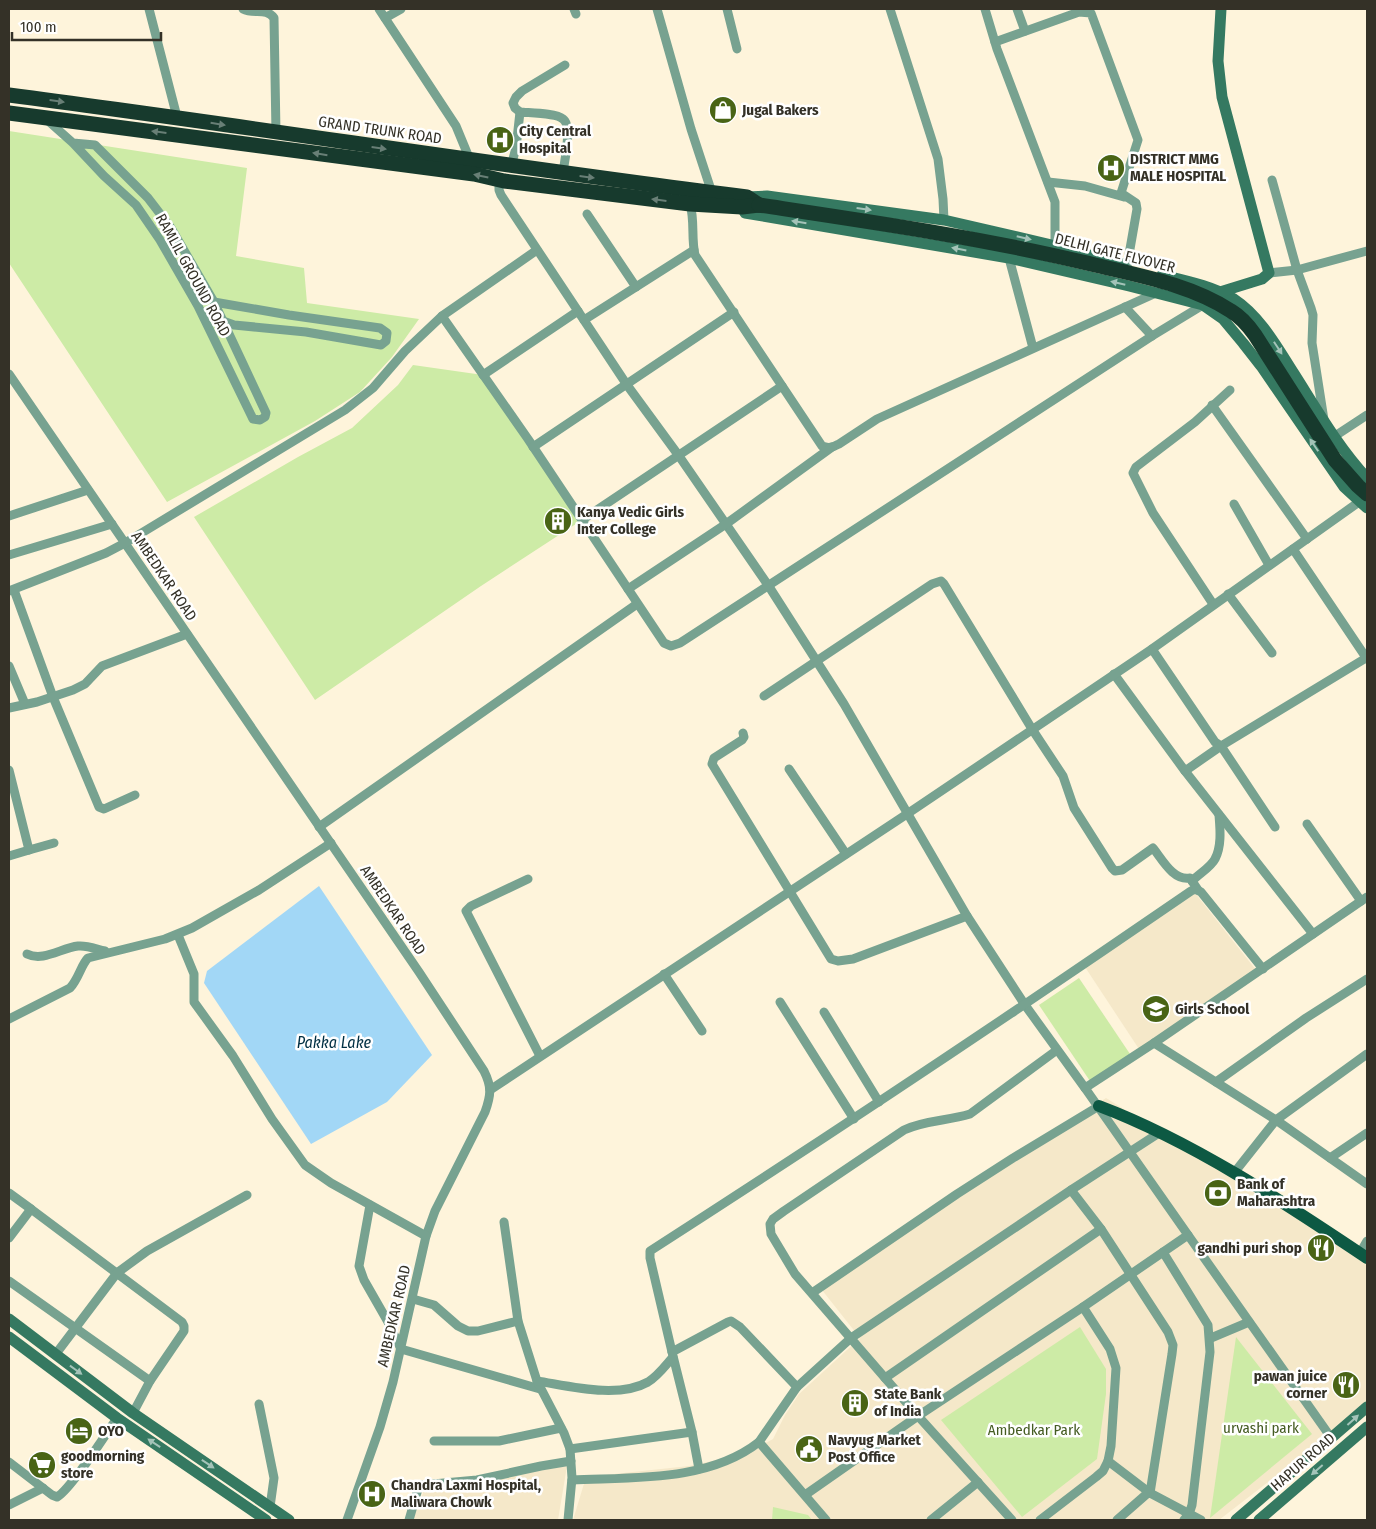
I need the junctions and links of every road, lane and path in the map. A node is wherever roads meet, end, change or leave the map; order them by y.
1 (149, 9) edge
2 (243, 9) edge
3 (379, 9) edge
4 (401, 9) edge
5 (657, 9) edge
6 (727, 9) edge
7 (890, 9) edge
8 (985, 9) edge
9 (1017, 9) edge
10 (1221, 9) edge
11 (1090, 11) edge
12 (386, 18) junction
13 (1026, 31) junction
14 (995, 42) junction
15 (737, 49) dead end
16 (565, 64) dead end
17 (10, 95) edge
18 (520, 112) junction
19 (9, 113) edge
20 (44, 117) junction
21 (177, 117) junction
22 (276, 133) junction
23 (73, 143) junction
24 (471, 161) junction
25 (511, 166) junction
26 (563, 173) junction
27 (1272, 180) dead end
28 (504, 181) junction
29 (1048, 182) junction
30 (712, 193) junction
31 (1124, 197) junction
32 (749, 203) junction
33 (690, 204) junction
34 (587, 214) dead end
35 (944, 220) junction
36 (1056, 246) junction
37 (537, 250) junction
38 (694, 250) junction
39 (1367, 251) edge
40 (1009, 258) junction
41 (1127, 266) junction
42 (1052, 268) junction
43 (1296, 270) junction
44 (1268, 273) junction
45 (1255, 281) junction
46 (636, 287) junction
47 (1220, 292) junction
48 (1156, 293) junction
49 (1235, 300) junction
50 (214, 302) junction
51 (1203, 305) junction
52 (1124, 307) junction
53 (578, 312) junction
54 (734, 312) junction
55 (442, 316) junction
56 (584, 320) junction
57 (224, 321) junction
58 (1266, 332) junction
59 (1152, 336) junction
60 (1033, 348) junction
61 (1247, 348) junction
62 (483, 375) junction
63 (10, 380) edge
64 (627, 385) junction
65 (782, 386) junction
66 (1230, 390) dead end
67 (1212, 406) junction
68 (1367, 416) edge
69 (1325, 422) junction
70 (1335, 436) junction
71 (533, 447) junction
72 (832, 447) junction
73 (679, 456) junction
74 (1367, 478) edge
75 (88, 490) junction
76 (1365, 501) edge
77 (1234, 504) dead end
78 (9, 516) edge
79 (582, 520) junction
80 (112, 524) junction
81 (726, 524) junction
82 (1307, 539) junction
83 (125, 543) junction
84 (1292, 549) junction
85 (9, 554) edge
86 (1269, 565) junction
87 (768, 585) junction
88 (11, 590) edge
89 (628, 590) junction
90 (1228, 594) junction
91 (637, 604) junction
92 (1213, 604) junction
93 (187, 634) junction
94 (1152, 649) junction
95 (1272, 653) dead end
96 (1367, 658) edge
97 (816, 662) junction
98 (9, 666) edge
99 (1114, 674) junction
100 (764, 696) dead end
101 (53, 697) junction
102 (25, 704) junction
103 (9, 708) edge
104 (1032, 729) junction
105 (742, 733) dead end
106 (1222, 746) junction
107 (789, 769) dead end
108 (9, 770) edge
109 (1185, 771) junction
110 (135, 795) dead end
111 (907, 814) junction
112 (1218, 814) junction
113 (1307, 824) dead end
114 (319, 827) junction
115 (1274, 827) dead end
116 (54, 843) dead end
117 (330, 843) junction
118 (29, 850) junction
119 (846, 854) junction
120 (9, 856) edge
121 (528, 879) dead end
122 (1192, 881) junction
123 (1198, 890) junction
124 (790, 891) junction
125 (1364, 899) edge
126 (967, 916) junction
127 (1313, 934) junction
128 (178, 935) junction
129 (108, 952) junction
130 (27, 954) dead end
131 (1263, 969) junction
132 (664, 974) junction
133 (1367, 979) edge
134 (780, 1002) dead end
135 (1025, 1005) junction
136 (824, 1012) dead end
137 (9, 1019) edge
138 (702, 1031) dead end
139 (1154, 1043) junction
140 (1057, 1050) junction
141 (1367, 1054) edge
142 (540, 1056) junction
143 (1216, 1082) junction
144 (1085, 1088) junction
145 (490, 1090) junction
146 (879, 1102) junction
147 (1099, 1106) junction
148 (854, 1119) junction
149 (1276, 1120) junction
150 (1367, 1132) edge
151 (1159, 1133) junction
152 (1130, 1152) junction
153 (1330, 1158) junction
154 (1234, 1173) junction
155 (1367, 1184) edge
156 (1070, 1190) junction
157 (9, 1193) edge
158 (247, 1195) dead end
159 (370, 1205) junction
160 (31, 1209) junction
161 (504, 1222) dead end
162 (1101, 1229) junction
163 (1188, 1235) junction
164 (426, 1236) junction
165 (9, 1238) edge
166 (1367, 1241) edge
167 (1163, 1252) junction
168 (1364, 1256) edge
169 (117, 1274) junction
170 (1130, 1275) junction
171 (9, 1280) edge
172 (812, 1293) junction
173 (413, 1299) junction
174 (1083, 1307) junction
175 (9, 1320) edge
176 (518, 1321) junction
177 (1249, 1322) junction
178 (75, 1327) junction
179 (9, 1337) edge
180 (851, 1338) junction
181 (1211, 1338) junction
182 (401, 1349) junction
183 (55, 1355) junction
184 (673, 1355) junction
185 (885, 1378) junction
186 (150, 1381) junction
187 (538, 1385) junction
188 (797, 1387) junction
189 (259, 1404) dead end
190 (1367, 1407) edge
191 (133, 1413) junction
192 (918, 1416) junction
193 (117, 1418) junction
194 (1367, 1427) edge
195 (561, 1428) junction
196 (692, 1432) junction
197 (1332, 1439) junction
198 (434, 1441) dead end
199 (759, 1442) junction
200 (570, 1448) junction
201 (571, 1461) junction
202 (1108, 1461) junction
203 (9, 1462) edge
204 (698, 1469) junction
205 (572, 1480) junction
206 (978, 1482) junction
207 (42, 1488) junction
208 (1149, 1492) junction
209 (805, 1495) junction
210 (9, 1505) edge
211 (270, 1507) junction
212 (1271, 1516) edge
213 (1186, 1517) edge
214 (571, 1518) edge
215 (266, 1520) edge
216 (289, 1520) edge
217 (347, 1520) edge
218 (409, 1520) edge
219 (826, 1520) edge
220 (931, 1520) edge
221 (1012, 1520) edge
222 (1040, 1520) edge
223 (1117, 1520) edge
224 (1201, 1520) edge
225 (1236, 1520) edge
226 (1259, 1520) edge

1 - 21 street
2 - 22 street
3 - 12 street
4 - 12 street
5 - 30 street
6 - 15 street
7 - 35 street
8 - 14 street
9 - 13 street
10 - 44 main road
11 - 13 street
11 - 31 street
12 - 24 street
13 - 14 street
14 - 29 street
16 - 18 street
17 - 19 highway
17 -> 21 highway, GRAND TRUNK ROAD
18 - 25 street
18 - 26 street
19 - 20 highway, GRAND TRUNK ROAD
20 - 23 street, RAMLIL GROUND ROAD
28 -> 20 highway, GRAND TRUNK ROAD
21 -> 22 highway, GRAND TRUNK ROAD
22 -> 24 highway, GRAND TRUNK ROAD
23 - 50 street
23 - 57 street, RAMLIL GROUND ROAD
24 - 25 highway, GRAND TRUNK ROAD
25 - 26 highway, GRAND TRUNK ROAD
26 -> 30 highway, GRAND TRUNK ROAD
27 - 43 street
33 -> 28 highway, GRAND TRUNK ROAD
28 - 37 street
29 - 31 street
29 - 36 street
30 - 32 highway, GRAND TRUNK ROAD
31 - 41 street
32 - 33 highway, GRAND TRUNK ROAD
32 -> 35 main road
40 -> 32 main road
32 - 76 highway, DELHI GATE FLYOVER, bridge
33 - 38 street
34 - 46 street
35 -> 36 main road
36 - 41 main road
36 - 42 street
37 - 53 street
37 - 55 street
38 - 46 street
38 - 54 street
39 - 43 street
40 - 42 main road
40 - 60 street
41 - 47 main road
48 -> 42 main road
43 - 44 street
43 - 69 street
44 - 45 main road
45 - 47 main road
45 - 49 main road
46 - 56 street
47 - 49 main road
48 - 51 main road
48 - 52 street
49 - 58 main road
50 - 57 street
50 - 57 street
51 - 59 street
51 - 61 main road
52 - 59 street
52 - 60 street
53 - 56 street
53 - 62 street
54 - 64 street
54 - 65 street
55 - 62 street
55 - 83 street
56 - 64 street
58 - 61 main road
58 -> 69 main road
59 - 87 street
60 - 72 street
76 -> 61 main road
62 - 71 street
63 - 75 street, AMBEDKAR ROAD
64 - 71 street
64 - 73 street
65 - 72 street
65 - 73 street
66 - 67 street
67 - 82 street
67 - 92 street
68 - 70 street
69 - 70 main road
70 - 74 main road
71 - 79 street
72 - 81 street
73 - 79 street
73 - 81 street
75 - 78 street
75 - 80 street, AMBEDKAR ROAD
76 - 82 street
77 - 86 street
79 - 89 street
80 - 83 street, AMBEDKAR ROAD
80 - 85 street
81 - 87 street
81 - 89 street
82 - 84 street
83 - 88 street
83 - 93 street, AMBEDKAR ROAD
84 - 86 street
84 - 96 street
86 - 90 street
87 - 91 street
87 - 97 street
88 - 101 street
89 - 91 street
90 - 92 street
90 - 95 street
91 - 114 street
92 - 94 street
93 - 101 street
93 - 114 street, AMBEDKAR ROAD
94 - 99 street
94 - 106 street
96 - 106 street
97 - 100 street
97 - 104 street
97 - 111 street
98 - 102 street
99 - 104 street
99 - 109 street
101 - 102 street
101 - 110 street
102 - 103 street
104 - 111 street
104 - 122 street
105 - 124 street
106 - 109 street
106 - 115 street
107 - 119 street
108 - 118 street
109 - 112 street
111 - 119 street
111 - 126 street
112 - 122 street
112 - 127 street
113 - 125 street
114 - 117 street, AMBEDKAR ROAD
116 - 118 street
117 - 128 street
117 - 145 street, AMBEDKAR ROAD
118 - 120 street
119 - 124 street
121 - 142 street
122 - 123 street
123 - 131 street
123 - 135 street
124 - 126 street
124 - 132 street
125 - 127 street
126 - 135 street
127 - 131 street
128 - 129 street
128 - 159 street
129 - 130 street
129 - 137 street
131 - 139 street
132 - 138 street
132 - 142 street
133 - 143 street
134 - 148 street
135 - 140 street
135 - 146 street
136 - 146 street
139 - 143 street
139 - 144 street
140 - 144 street
140 - 172 street
141 - 149 street
142 - 145 street
143 - 149 street
144 - 147 street
145 - 164 street, AMBEDKAR ROAD
146 - 148 street
147 - 151 main road
147 - 152 street
147 - 172 street
148 - 184 street
149 - 153 street
149 - 154 street
150 - 153 street
151 - 152 street
151 - 154 main road
152 - 156 street
152 - 163 street
153 - 155 street
154 - 168 main road
156 - 162 street
156 - 180 street
157 - 160 street
158 - 169 street
159 - 164 street
159 - 182 street
160 - 165 street
160 - 169 street
161 - 176 street
162 - 170 street
162 - 185 street
163 - 167 street
163 - 177 street
164 - 173 street, AMBEDKAR ROAD
166 - 168 street
167 - 170 street
167 - 181 street
169 - 178 street
169 - 186 street
170 - 174 street
170 - 208 street
171 - 178 street
172 - 180 street
173 - 176 street
173 - 182 street, AMBEDKAR ROAD
174 - 192 street
174 - 202 street
175 - 183 main road
176 - 187 street
177 - 181 street
177 - 197 street
178 - 183 street
178 - 186 street
179 - 193 main road
180 - 185 street
180 - 188 street
181 - 213 street
182 - 187 street
182 - 217 street, AMBEDKAR ROAD
183 -> 191 main road
184 - 187 street
184 - 188 street
184 - 196 street
185 - 192 street
186 - 191 street
187 - 195 street
188 - 199 street
189 - 211 street
197 -> 190 main road, HAPUR ROAD
191 -> 211 main road
192 - 206 street
192 - 209 street
193 - 207 street
215 -> 193 main road
194 -> 212 main road, HAPUR ROAD
195 - 198 street
195 - 200 street
196 - 200 street
196 - 204 street
197 - 225 main road, HAPUR ROAD
199 - 204 street
199 - 209 street
200 - 201 street
201 - 205 street
201 - 218 street
202 - 208 street
202 - 222 street
203 - 207 street
204 - 205 street
205 - 214 street
206 - 220 street
206 - 221 street
207 - 210 street
208 - 213 street
208 - 223 street
209 - 219 street
211 - 216 main road
212 - 226 main road, HAPUR ROAD
213 - 224 street

